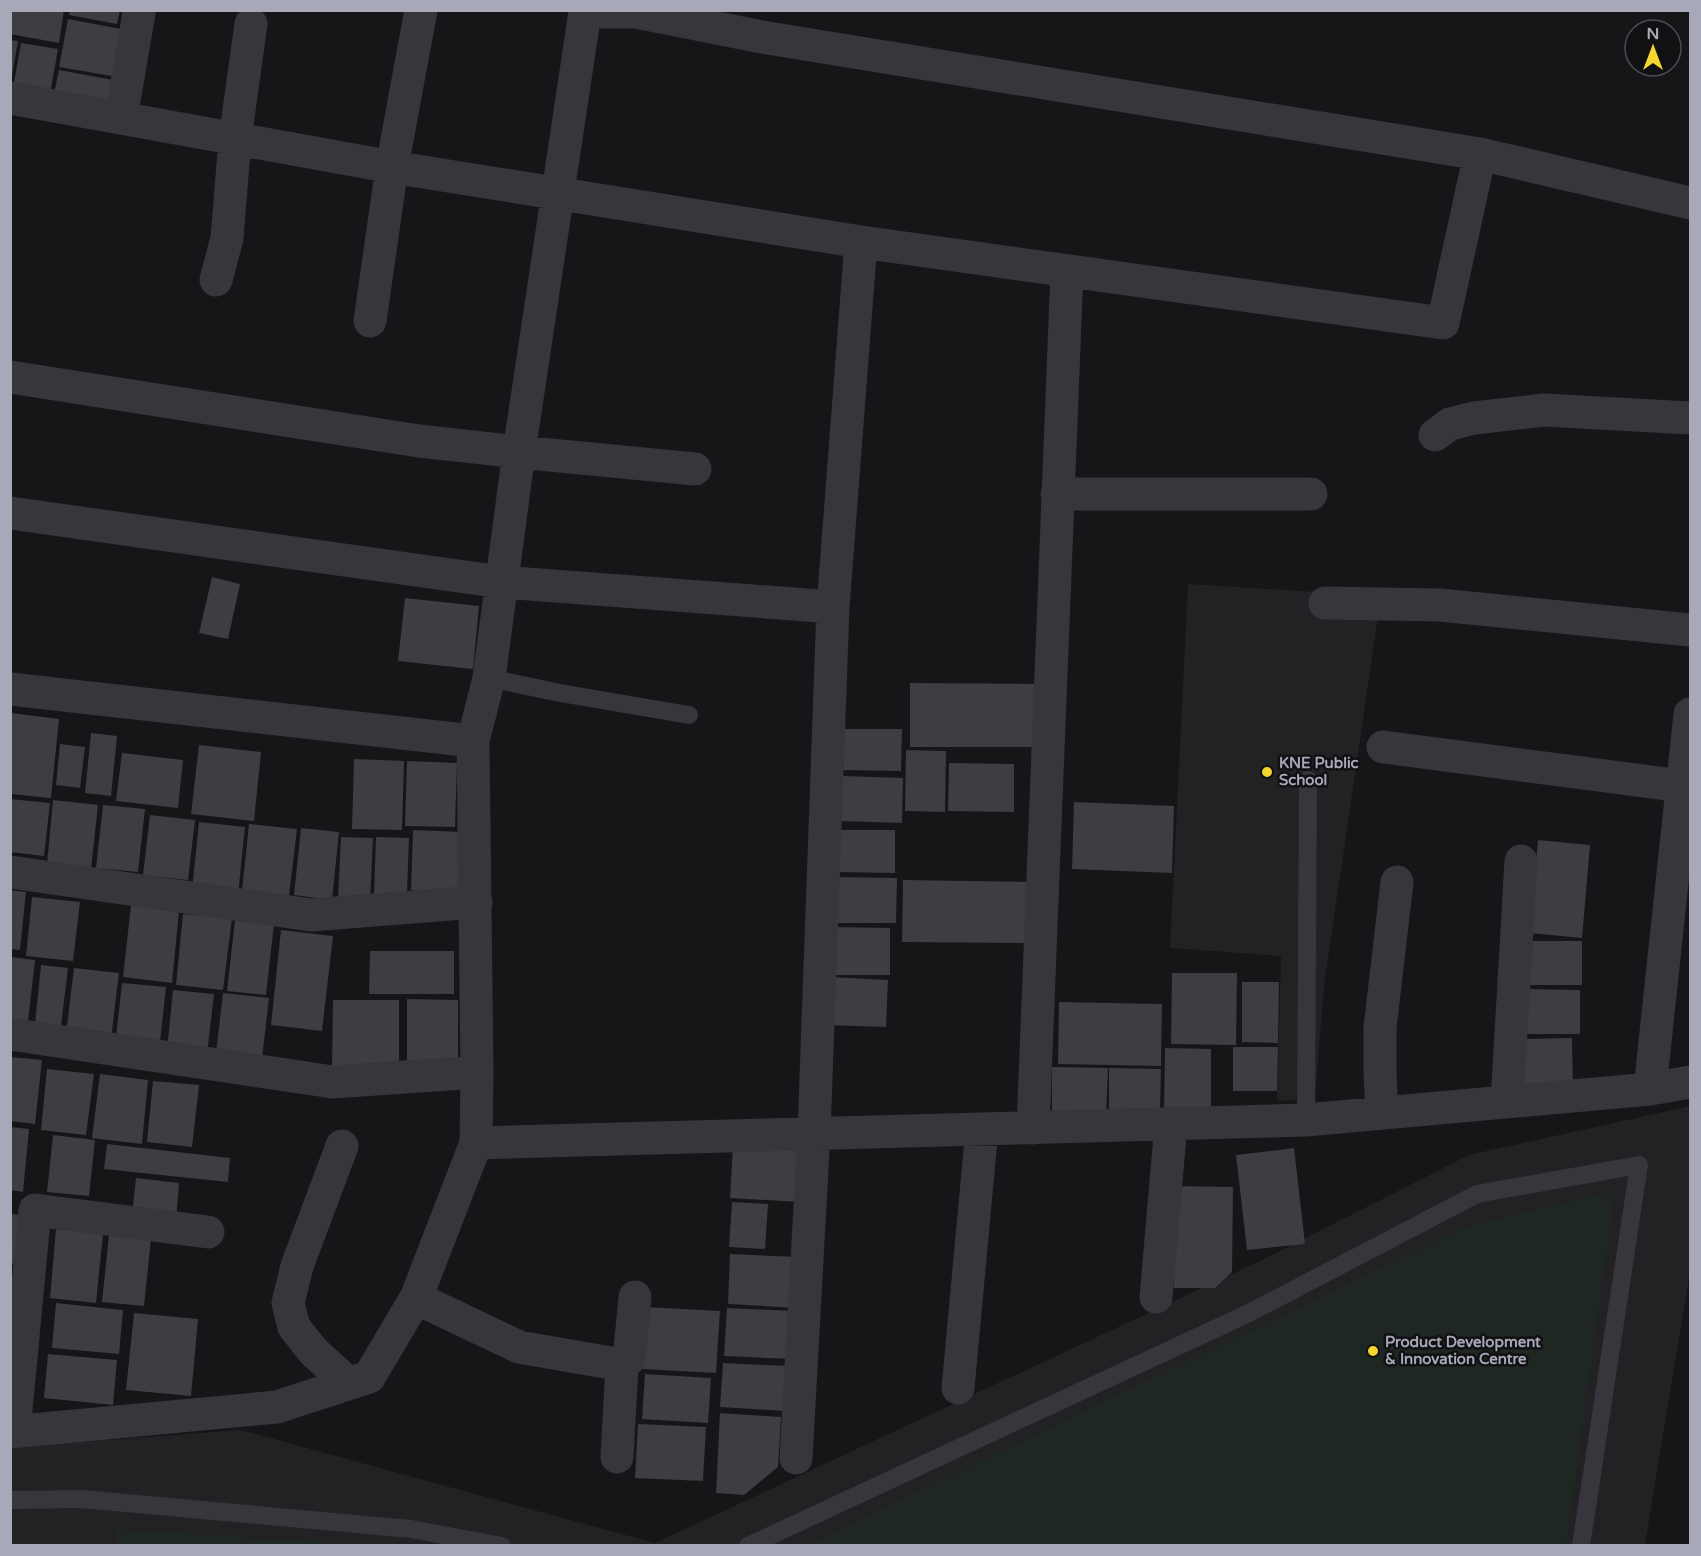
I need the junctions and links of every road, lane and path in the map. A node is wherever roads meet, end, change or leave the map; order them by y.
1 (421, 10) edge
2 (139, 14) dead end
3 (251, 24) dead end
4 (10, 98) edge
5 (121, 118) junction
6 (235, 138) junction
7 (1480, 154) junction
8 (392, 167) junction
9 (557, 193) junction
10 (1690, 203) edge
11 (861, 242) junction
12 (1066, 271) junction
13 (216, 280) dead end
14 (370, 321) dead end
15 (10, 377) edge
16 (1690, 418) edge
17 (1435, 435) dead end
18 (519, 452) junction
19 (695, 469) dead end
20 (1057, 494) junction
21 (1311, 494) dead end
22 (10, 513) edge
23 (501, 582) junction
24 (1325, 603) dead end
25 (833, 607) junction
26 (1690, 630) edge
27 (489, 678) junction
28 (10, 689) edge
29 (1690, 714) edge
30 (689, 715) dead end
31 (473, 741) junction
32 (1383, 747) dead end
33 (1308, 780) dead end
34 (1682, 786) junction
35 (1521, 861) dead end
36 (10, 872) edge
37 (1397, 882) dead end
38 (476, 902) junction
39 (10, 1034) edge
40 (477, 1072) junction
41 (1690, 1082) edge
42 (1650, 1089) junction
43 (1507, 1102) junction
44 (1382, 1113) junction
45 (1306, 1120) junction
46 (1171, 1124) junction
47 (1033, 1128) junction
48 (982, 1129) junction
49 (814, 1133) junction
50 (476, 1143) junction
51 (342, 1146) dead end
52 (208, 1232) dead end
53 (634, 1297) dead end
54 (1156, 1297) dead end
55 (416, 1298) junction
56 (622, 1365) junction
57 (348, 1383) junction
58 (958, 1388) dead end
59 (13, 1432) edge
60 (617, 1457) dead end
61 (796, 1458) dead end
62 (10, 1500) edge
63 (502, 1545) edge
64 (748, 1545) edge
65 (1581, 1545) edge

1 - 8 street
2 - 5 street
3 - 6 street
4 - 5 street
5 - 6 street
6 - 8 street
6 - 13 street
7 - 9 street
7 - 10 street
7 - 12 street
8 - 9 street
8 - 14 street
9 - 11 street
9 - 18 street
11 - 12 street
11 - 25 street
12 - 20 street
15 - 18 street
16 - 17 street
18 - 19 street
18 - 23 street
20 - 21 street
20 - 47 street
22 - 23 street
23 - 25 street
23 - 27 street
24 - 26 street
25 - 49 street
27 - 30 lane
27 - 31 street
28 - 31 street
29 - 34 street
31 - 38 street
32 - 34 street
33 - 45 lane
34 - 42 street
35 - 43 street
36 - 38 street
37 - 44 street
38 - 40 street
39 - 40 street
40 - 50 street
41 - 42 street
42 - 43 street
43 - 44 street
44 - 45 street
45 - 46 street
46 - 47 street
46 - 54 street
47 - 48 street
48 - 49 street
48 - 58 street
49 - 50 street
49 - 61 street
50 - 55 street
51 - 57 street
52 - 59 street
53 - 56 street
55 - 56 street
55 - 57 street
56 - 60 street
57 - 59 street
62 - 63 lane
64 - 65 lane

